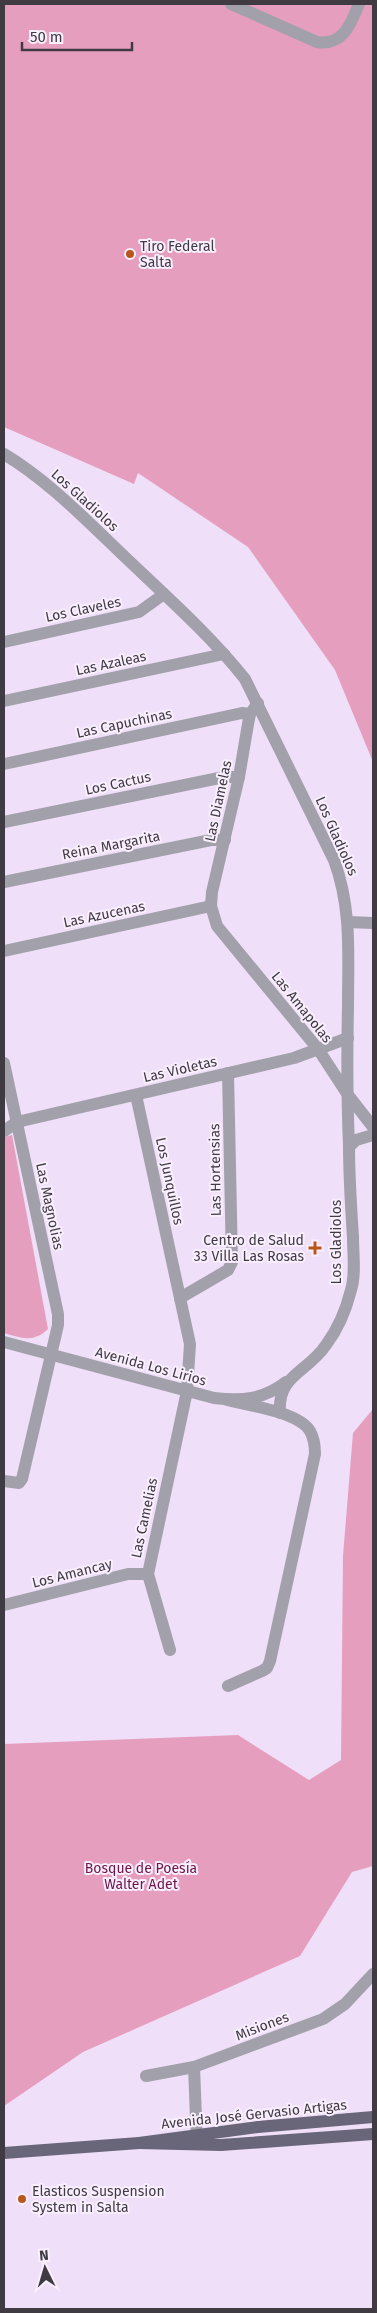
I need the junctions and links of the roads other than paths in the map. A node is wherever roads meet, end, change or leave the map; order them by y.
1 (231, 4) edge
2 (359, 4) edge
3 (4, 454) edge
4 (164, 594) junction
5 (4, 642) edge
6 (224, 654) junction
7 (4, 701) edge
8 (258, 703) junction
9 (250, 714) junction
10 (4, 764) edge
11 (239, 777) junction
12 (4, 822) edge
13 (225, 840) junction
14 (4, 882) edge
15 (211, 906) junction
16 (348, 922) junction
17 (373, 922) edge
18 (4, 950) edge
19 (348, 1038) junction
20 (318, 1049) junction
21 (4, 1063) edge
22 (228, 1074) junction
23 (136, 1095) junction
24 (348, 1095) junction
25 (17, 1122) junction
26 (373, 1127) edge
27 (4, 1131) edge
28 (373, 1135) edge
29 (349, 1147) junction
30 (180, 1298) junction
31 (4, 1342) edge
32 (51, 1355) junction
33 (288, 1381) junction
34 (187, 1391) junction
35 (228, 1400) junction
36 (280, 1413) junction
37 (4, 1481) edge
38 (148, 1574) junction
39 (4, 1605) edge
40 (170, 1650) dead end
41 (228, 1686) dead end
42 (373, 1974) edge
43 (194, 2067) junction
44 (146, 2076) dead end
45 (373, 2118) edge
46 (373, 2134) edge
47 (197, 2140) junction
48 (4, 2153) edge

1 - 2 street
3 - 4 street, Los Gladiolos
4 - 5 street, Los Claveles
4 - 6 street, Los Gladiolos
6 - 7 street, Las Azaleas
6 - 8 street, Los Gladiolos
8 - 9 street, Las Diamelas
8 - 16 street, Los Gladiolos
9 - 10 street, Las Capuchinas
9 - 11 street, Las Diamelas
11 - 12 street, Los Cactus
11 - 13 street, Las Diamelas
13 - 14 street, Reina Margarita
13 - 15 street, Las Diamelas
15 - 18 street, Las Azucenas
15 - 20 street, Las Amapolas
16 - 17 street
16 - 19 street, Los Gladiolos
19 - 20 street, Las Violetas
19 - 24 street, Los Gladiolos
20 - 22 street, Las Violetas
20 - 24 street, Las Amapolas
21 - 25 street, Las Magnolias
22 - 23 street, Las Violetas
22 - 30 street, Las Hortensias
23 - 25 street, Las Violetas
23 - 30 street, Los Junquillos
24 - 26 street, Las Amapolas
24 - 29 street, Los Gladiolos
25 - 27 street
25 - 32 street, Las Magnolias
28 - 29 street
29 - 33 street, Los Gladiolos
30 - 34 street, Los Junquillos
31 - 32 street, Avenida Los Lirios
32 - 34 street, Avenida Los Lirios
32 - 37 street, Las Magnolias
33 - 35 street, Avenida Los Lirios
33 - 36 street
34 - 35 street, Avenida Los Lirios
34 - 38 street, Las Camelias
35 - 36 street
36 - 41 street
38 - 39 street, Los Amancay
38 - 40 street, Las Camelias
42 - 43 street, Misiones
43 - 44 street, Misiones
43 - 47 street
45 - 47 main road, Avenida José Gervasio Artigas
46 - 47 main road, Avenida José Gervasio Artigas
47 - 48 main road, Avenida José Gervasio Artigas

